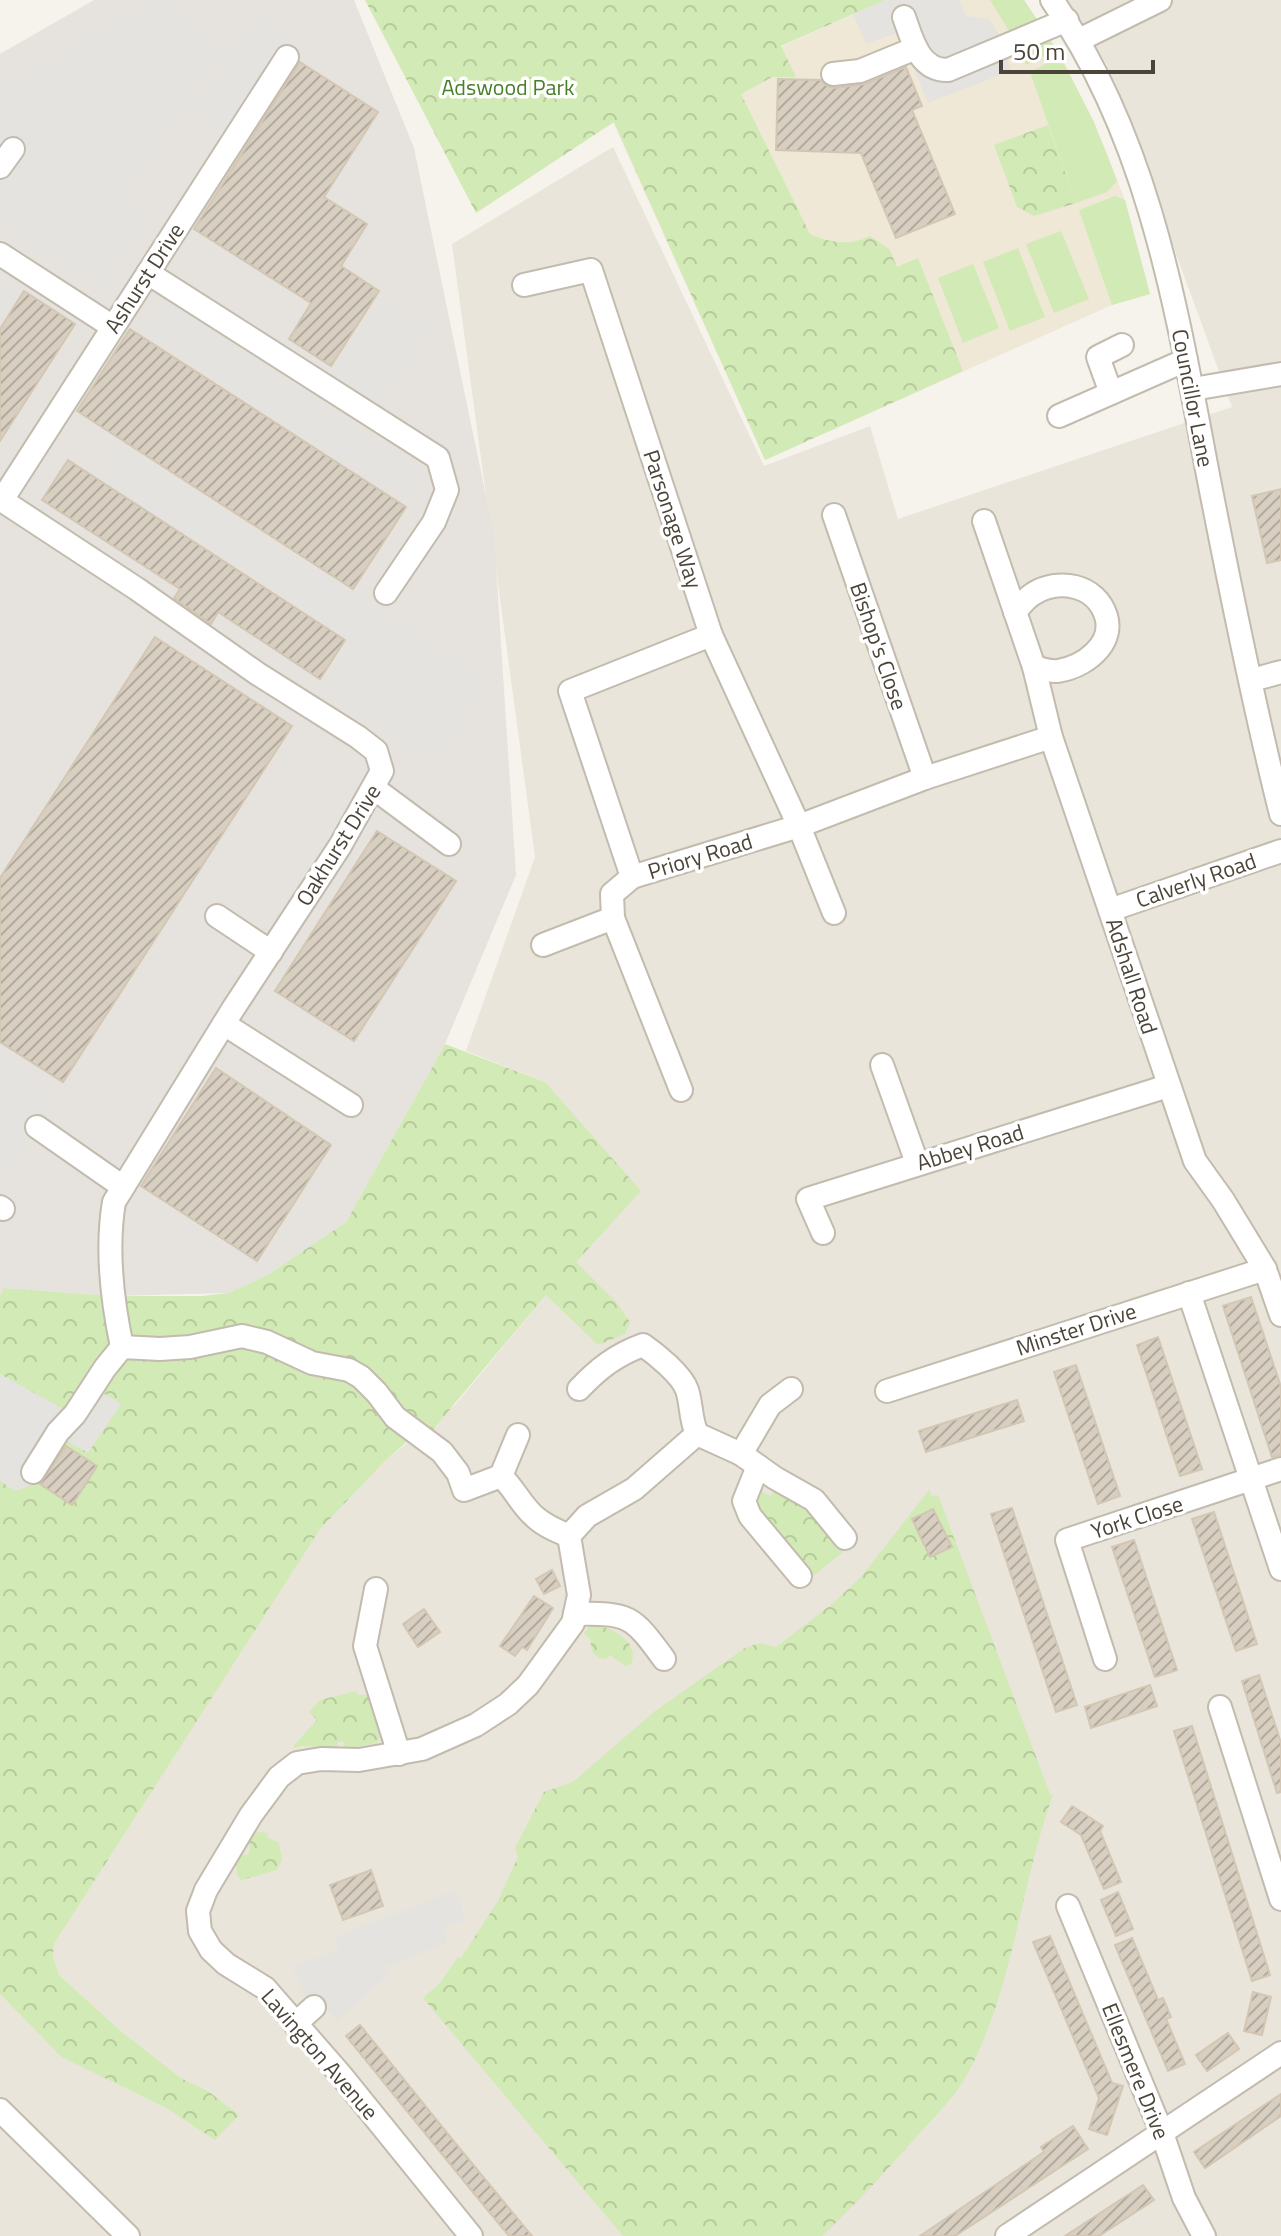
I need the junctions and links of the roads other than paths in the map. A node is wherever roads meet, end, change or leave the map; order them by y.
1 (1052, 0) edge
2 (1160, 0) edge
3 (904, 17) dead end
4 (1067, 20) junction
5 (1079, 40) junction
6 (916, 48) junction
7 (287, 57) dead end
8 (833, 74) dead end
9 (0, 254) edge
10 (148, 273) junction
11 (524, 285) dead end
12 (113, 327) junction
13 (1122, 345) dead end
14 (1186, 360) junction
15 (1281, 374) edge
16 (1193, 389) junction
17 (1111, 393) junction
18 (1059, 416) dead end
19 (1, 500) edge
20 (834, 515) dead end
21 (984, 521) dead end
22 (386, 593) dead end
23 (1015, 612) junction
24 (711, 635) junction
25 (1034, 667) junction
26 (1281, 672) edge
27 (1252, 680) junction
28 (1051, 737) junction
29 (925, 778) junction
30 (375, 789) junction
31 (1281, 814) edge
32 (799, 826) junction
33 (449, 844) dead end
34 (1281, 851) edge
35 (632, 877) junction
36 (1110, 910) junction
37 (834, 913) dead end
38 (217, 916) dead end
39 (613, 918) junction
40 (543, 945) dead end
41 (271, 952) junction
42 (224, 1024) junction
43 (882, 1065) dead end
44 (1168, 1086) junction
45 (681, 1090) dead end
46 (351, 1105) dead end
47 (37, 1127) dead end
48 (917, 1163) junction
49 (123, 1187) junction
50 (823, 1233) dead end
51 (1265, 1269) junction
52 (1189, 1293) junction
53 (1281, 1315) edge
54 (122, 1347) junction
55 (579, 1389) dead end
56 (791, 1389) dead end
57 (887, 1391) dead end
58 (697, 1434) junction
59 (518, 1435) dead end
60 (758, 1466) junction
61 (1281, 1469) edge
62 (33, 1472) dead end
63 (501, 1476) junction
64 (1253, 1479) junction
65 (569, 1536) junction
66 (845, 1538) dead end
67 (1281, 1569) edge
68 (800, 1576) dead end
69 (376, 1589) dead end
70 (575, 1614) junction
71 (664, 1659) dead end
72 (1105, 1659) dead end
73 (1220, 1707) dead end
74 (399, 1754) junction
75 (1281, 1899) edge
76 (1068, 1906) dead end
77 (314, 2007) dead end
78 (295, 2024) junction
79 (1281, 2053) edge
80 (0, 2110) edge
81 (1162, 2133) junction
82 (128, 2236) edge
83 (471, 2236) edge
84 (1007, 2236) edge
85 (1204, 2236) edge

1 - 4 street, Councillor Lane
2 - 5 street
3 - 6 street
4 - 5 street, Councillor Lane
4 - 6 street
5 - 14 street, Councillor Lane
6 - 8 street
7 - 10 street, Ashurst Drive
9 - 12 street
10 - 12 street, Ashurst Drive
10 - 22 street
11 - 24 street, Parsonage Way
12 - 19 street, Ashurst Drive
13 - 17 street
14 - 16 street, Councillor Lane
14 - 17 street
15 - 16 street
16 - 27 street, Councillor Lane
17 - 18 street
19 - 30 street, Oakhurst Drive
20 - 29 street, Bishop's Close
21 - 23 street, Adshall Road
23 - 25 street, Adshall Road
23 - 25 street
24 - 32 street, Parsonage Way
24 - 35 street, Priory Road
25 - 28 street, Adshall Road
26 - 27 street
27 - 31 street, Councillor Lane
28 - 29 street, Priory Road
28 - 36 street, Adshall Road
29 - 32 street, Priory Road
30 - 33 street
30 - 41 street, Oakhurst Drive
32 - 35 street, Priory Road
32 - 37 street, Parsonage Way
34 - 36 street, Calverly Road
35 - 39 street
36 - 44 street, Adshall Road
38 - 41 street
39 - 40 street
39 - 45 street
41 - 42 street, Oakhurst Drive
42 - 46 street
42 - 49 street, Oakhurst Drive
43 - 48 street
44 - 48 street, Abbey Road
44 - 51 street, Adshall Road
47 - 49 street
48 - 50 street, Abbey Road
49 - 54 street, Oakhurst Drive
51 - 52 street, Minster Drive
51 - 53 street
52 - 57 street, Minster Drive
52 - 64 street
54 - 62 street
54 - 63 street
55 - 58 street
56 - 60 street
58 - 60 street
58 - 65 street
59 - 63 street
60 - 66 street
60 - 68 street
61 - 64 street, York Close
63 - 65 street
64 - 67 street
64 - 72 street, York Close
65 - 70 street, Lavington Avenue
69 - 74 street
70 - 71 street
70 - 74 street, Lavington Avenue
73 - 75 street
74 - 78 street, Lavington Avenue
76 - 81 street, Ellesmere Drive
77 - 78 street
78 - 83 street, Lavington Avenue
79 - 81 street
80 - 82 street
81 - 84 street
81 - 85 street, Ellesmere Drive

